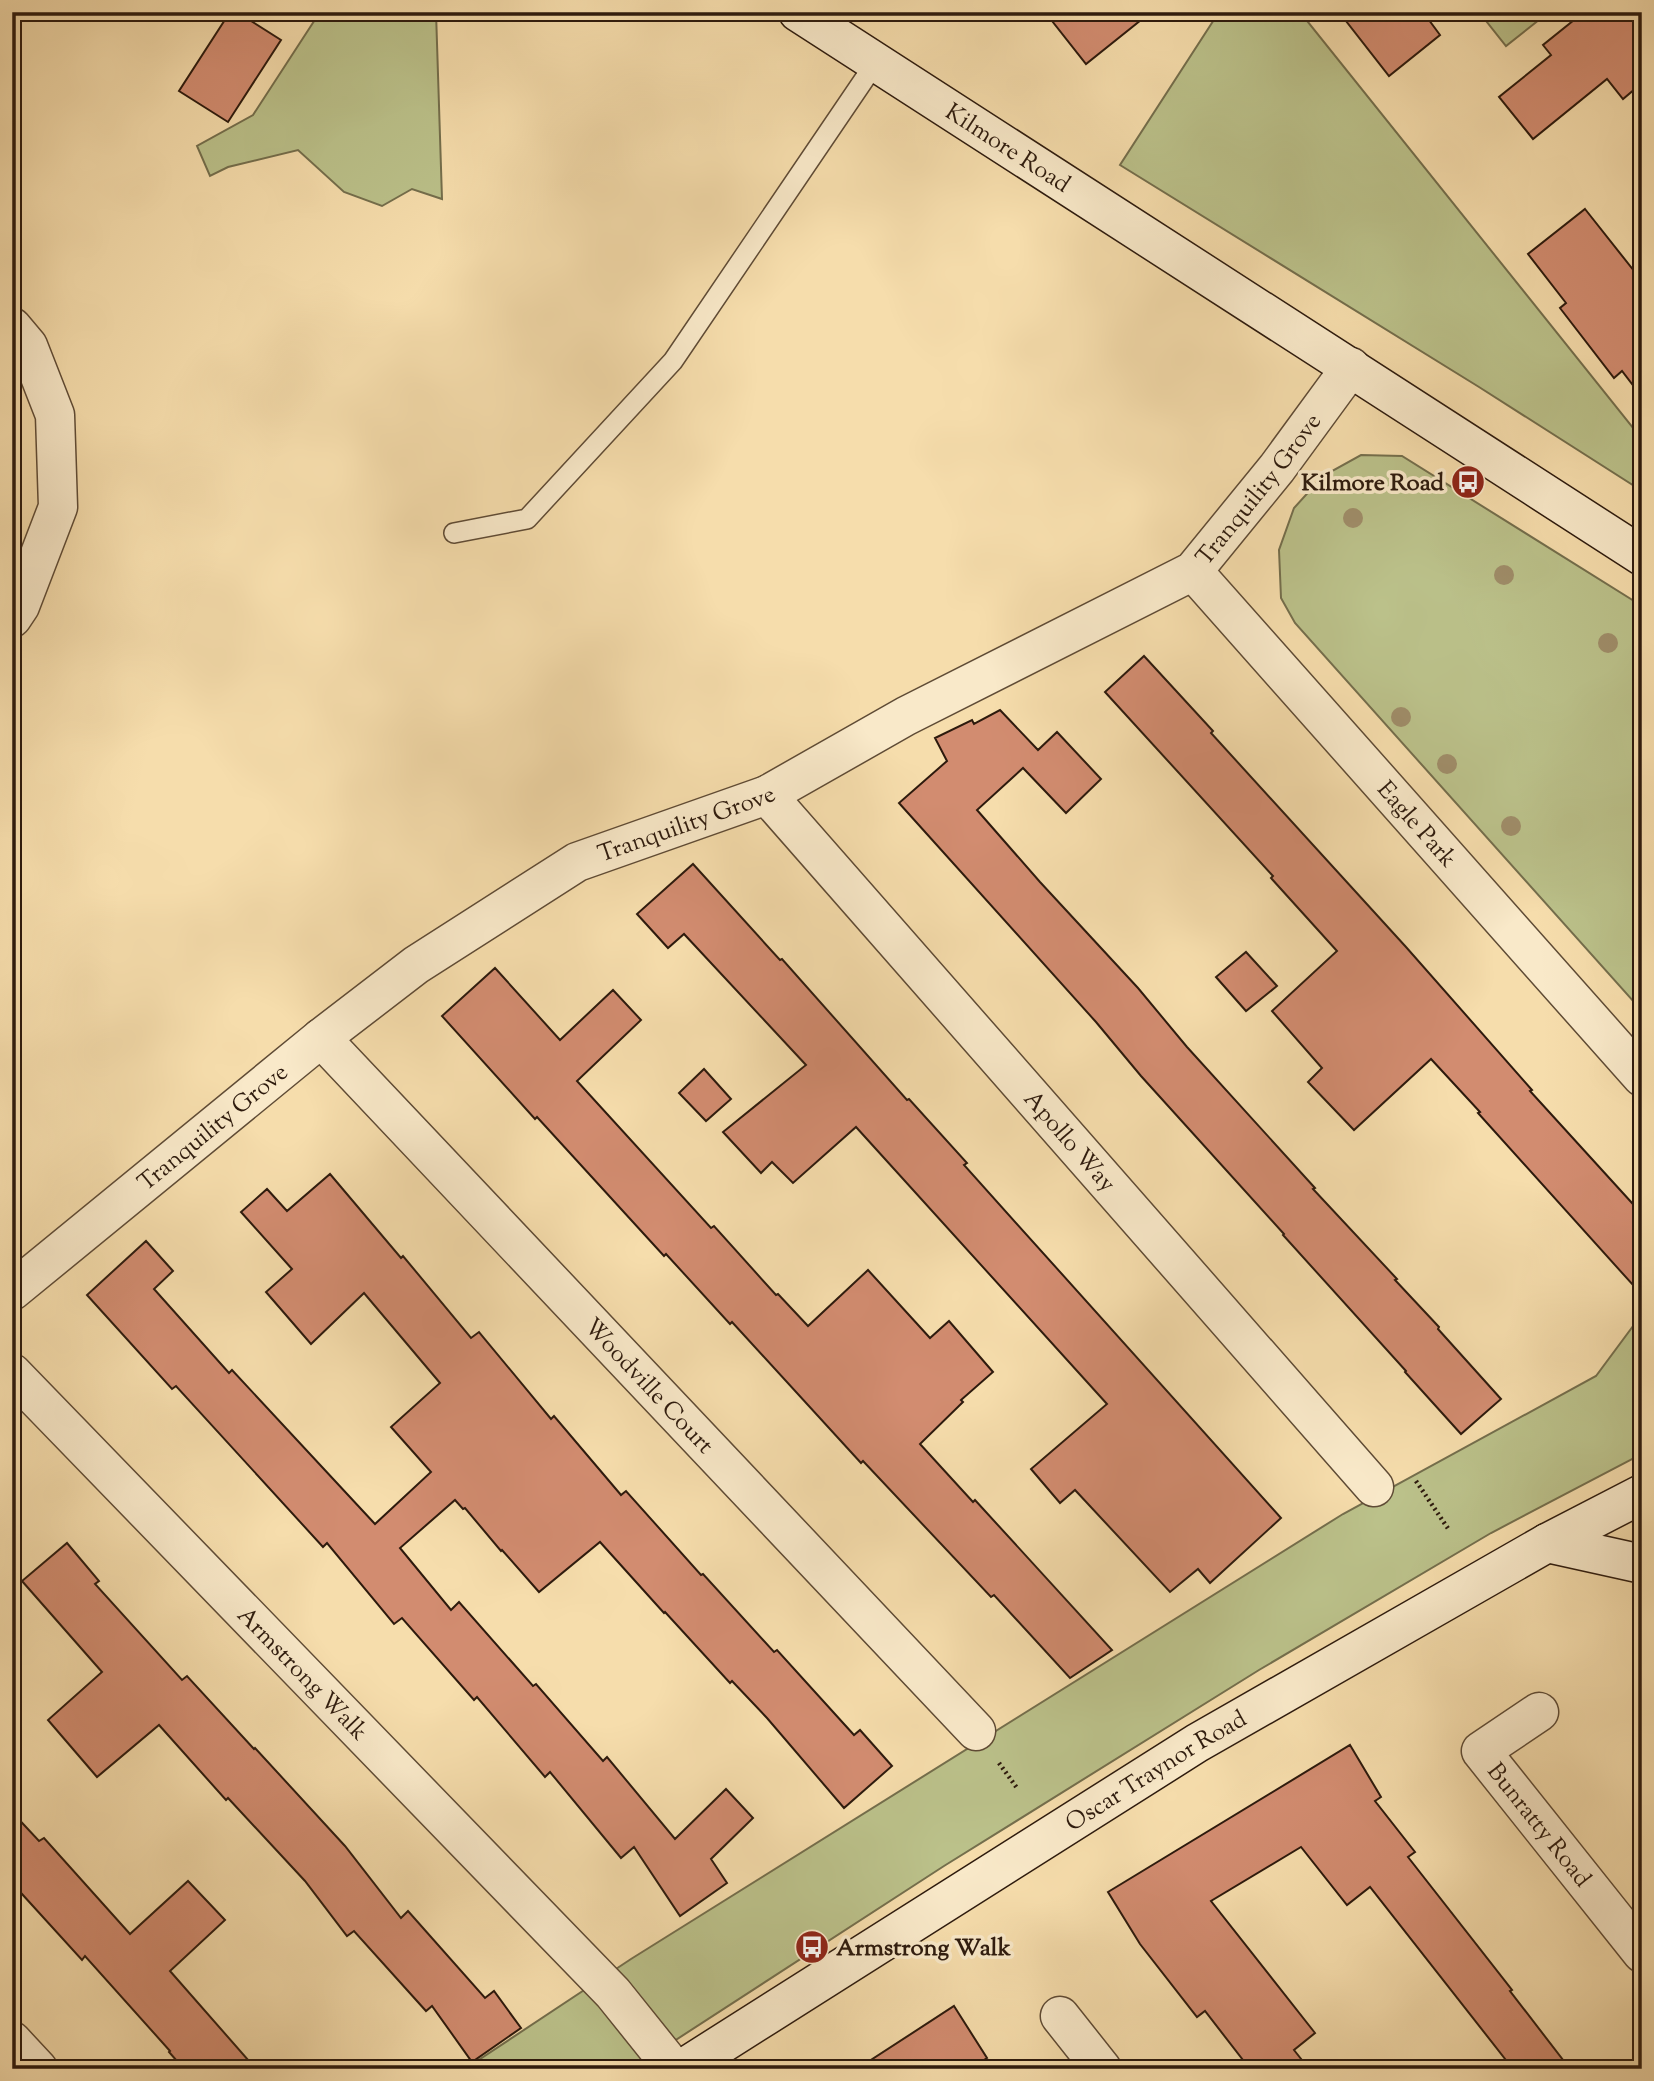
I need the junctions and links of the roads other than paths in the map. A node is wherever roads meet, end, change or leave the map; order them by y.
1 (798, 12) edge
2 (876, 62) junction
3 (12, 327) edge
4 (1351, 367) junction
5 (454, 533) dead end
6 (1642, 556) edge
7 (1193, 571) junction
8 (12, 618) edge
9 (767, 795) junction
10 (321, 1038) junction
11 (1642, 1077) edge
12 (12, 1291) edge
13 (12, 1373) edge
14 (1374, 1487) dead end
15 (1642, 1494) edge
16 (1547, 1543) junction
17 (1642, 1564) edge
18 (1539, 1712) dead end
19 (976, 1731) dead end
20 (1642, 1953) edge
21 (1060, 2016) dead end
22 (12, 2041) edge
23 (38, 2069) edge
24 (674, 2069) edge
25 (682, 2069) edge
26 (1102, 2069) edge

1 - 2 street, Kilmore Road
2 - 4 street, Kilmore Road
2 - 5 lane
3 - 8 street
4 - 6 street, Kilmore Road
4 - 7 street, Tranquility Grove
7 - 9 street, Tranquility Grove
7 - 11 street, Eagle Park
9 - 10 street, Tranquility Grove
9 - 14 street, Apollo Way
10 - 12 street, Tranquility Grove
10 - 19 street, Woodville Court
13 - 24 street, Armstrong Walk
15 - 16 street, Oscar Traynor Road
16 - 17 street
16 - 25 street, Oscar Traynor Road
18 - 20 street, Bunratty Road
21 - 26 street
22 - 23 street

